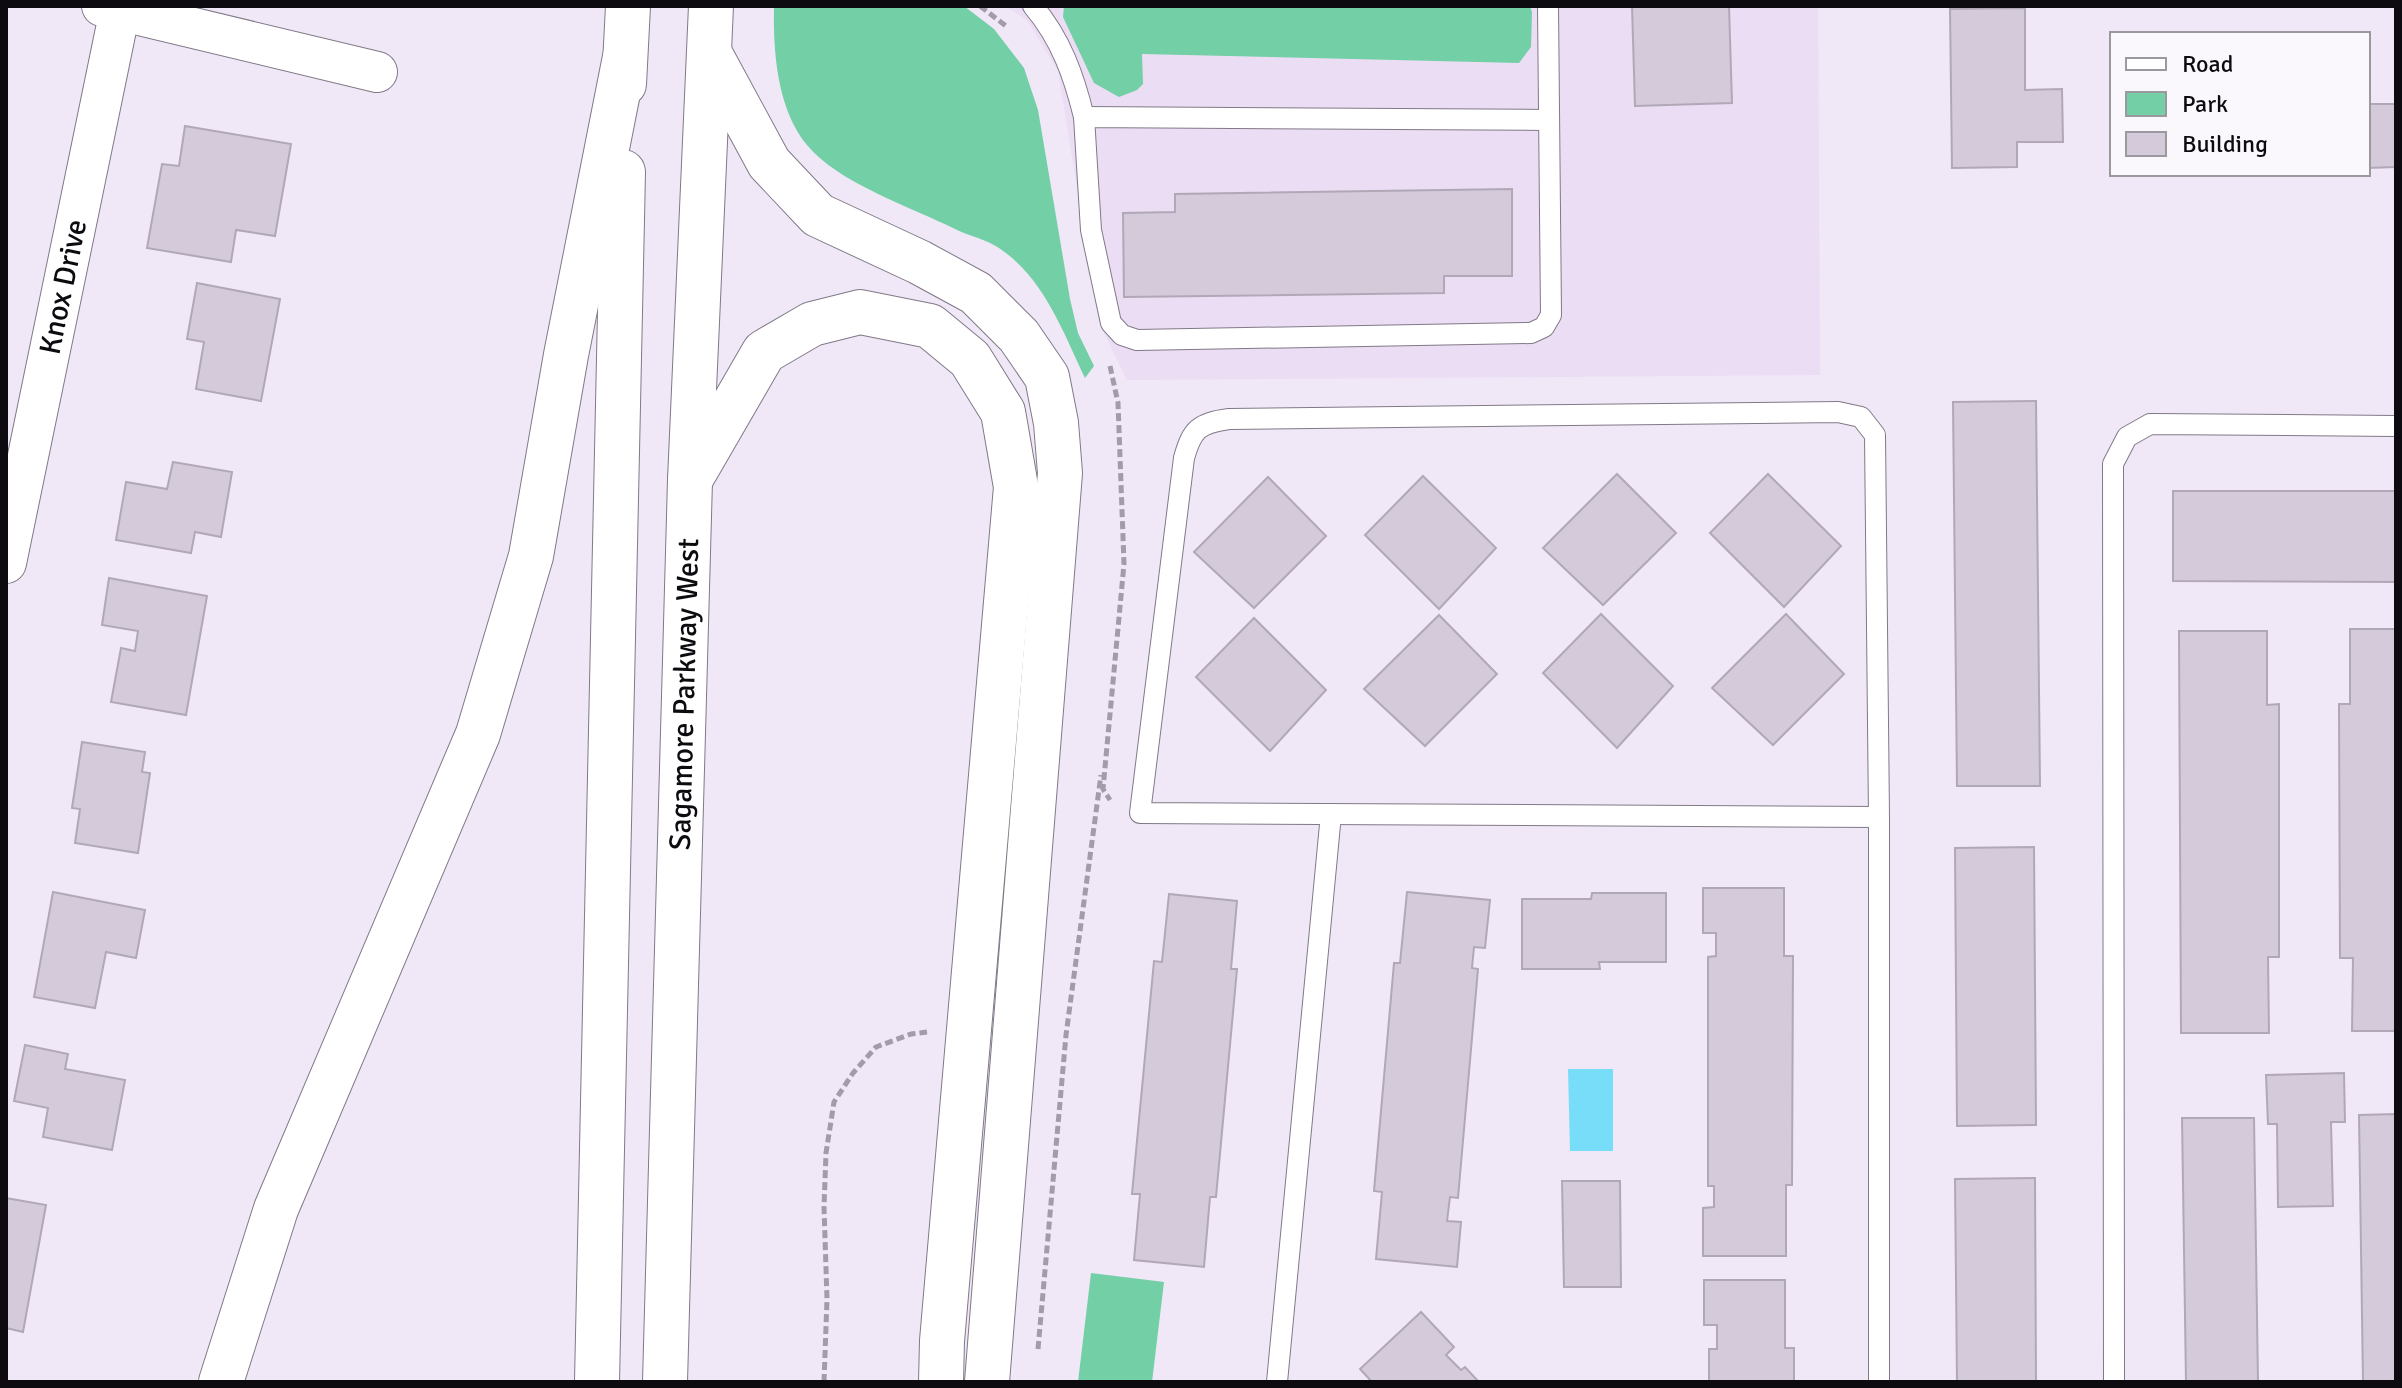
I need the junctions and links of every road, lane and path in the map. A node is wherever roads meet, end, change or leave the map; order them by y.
1 (628, 6) edge
2 (711, 6) edge
3 (1033, 6) edge
4 (1548, 6) edge
5 (130, 10) edge
6 (710, 54) junction
7 (625, 57) junction
8 (377, 72) dead end
9 (1084, 117) junction
10 (1548, 120) junction
11 (2396, 426) edge
12 (690, 480) junction
13 (6, 563) edge
14 (1113, 688) dead end
15 (1331, 814) junction
16 (1879, 817) junction
17 (935, 1031) dead end
18 (1037, 1350) dead end
19 (221, 1382) edge
20 (597, 1382) edge
21 (665, 1382) edge
22 (824, 1382) edge
23 (941, 1382) edge
24 (987, 1382) edge
25 (1277, 1382) edge
26 (1879, 1382) edge
27 (2114, 1382) edge

1 - 7 highway
2 - 6 highway, Sagamore Parkway West
3 - 9 lane
4 - 10 lane
5 - 8 street
5 - 13 street, Knox Drive
6 - 12 highway, Sagamore Parkway West
6 - 24 highway
7 - 19 highway
7 - 20 highway
9 - 10 lane
9 - 10 lane
11 - 27 lane
12 - 21 highway, Sagamore Parkway West
12 - 23 highway
14 - 18 path
15 - 16 lane
15 - 16 lane
15 - 25 lane
16 - 26 lane
17 - 22 path

